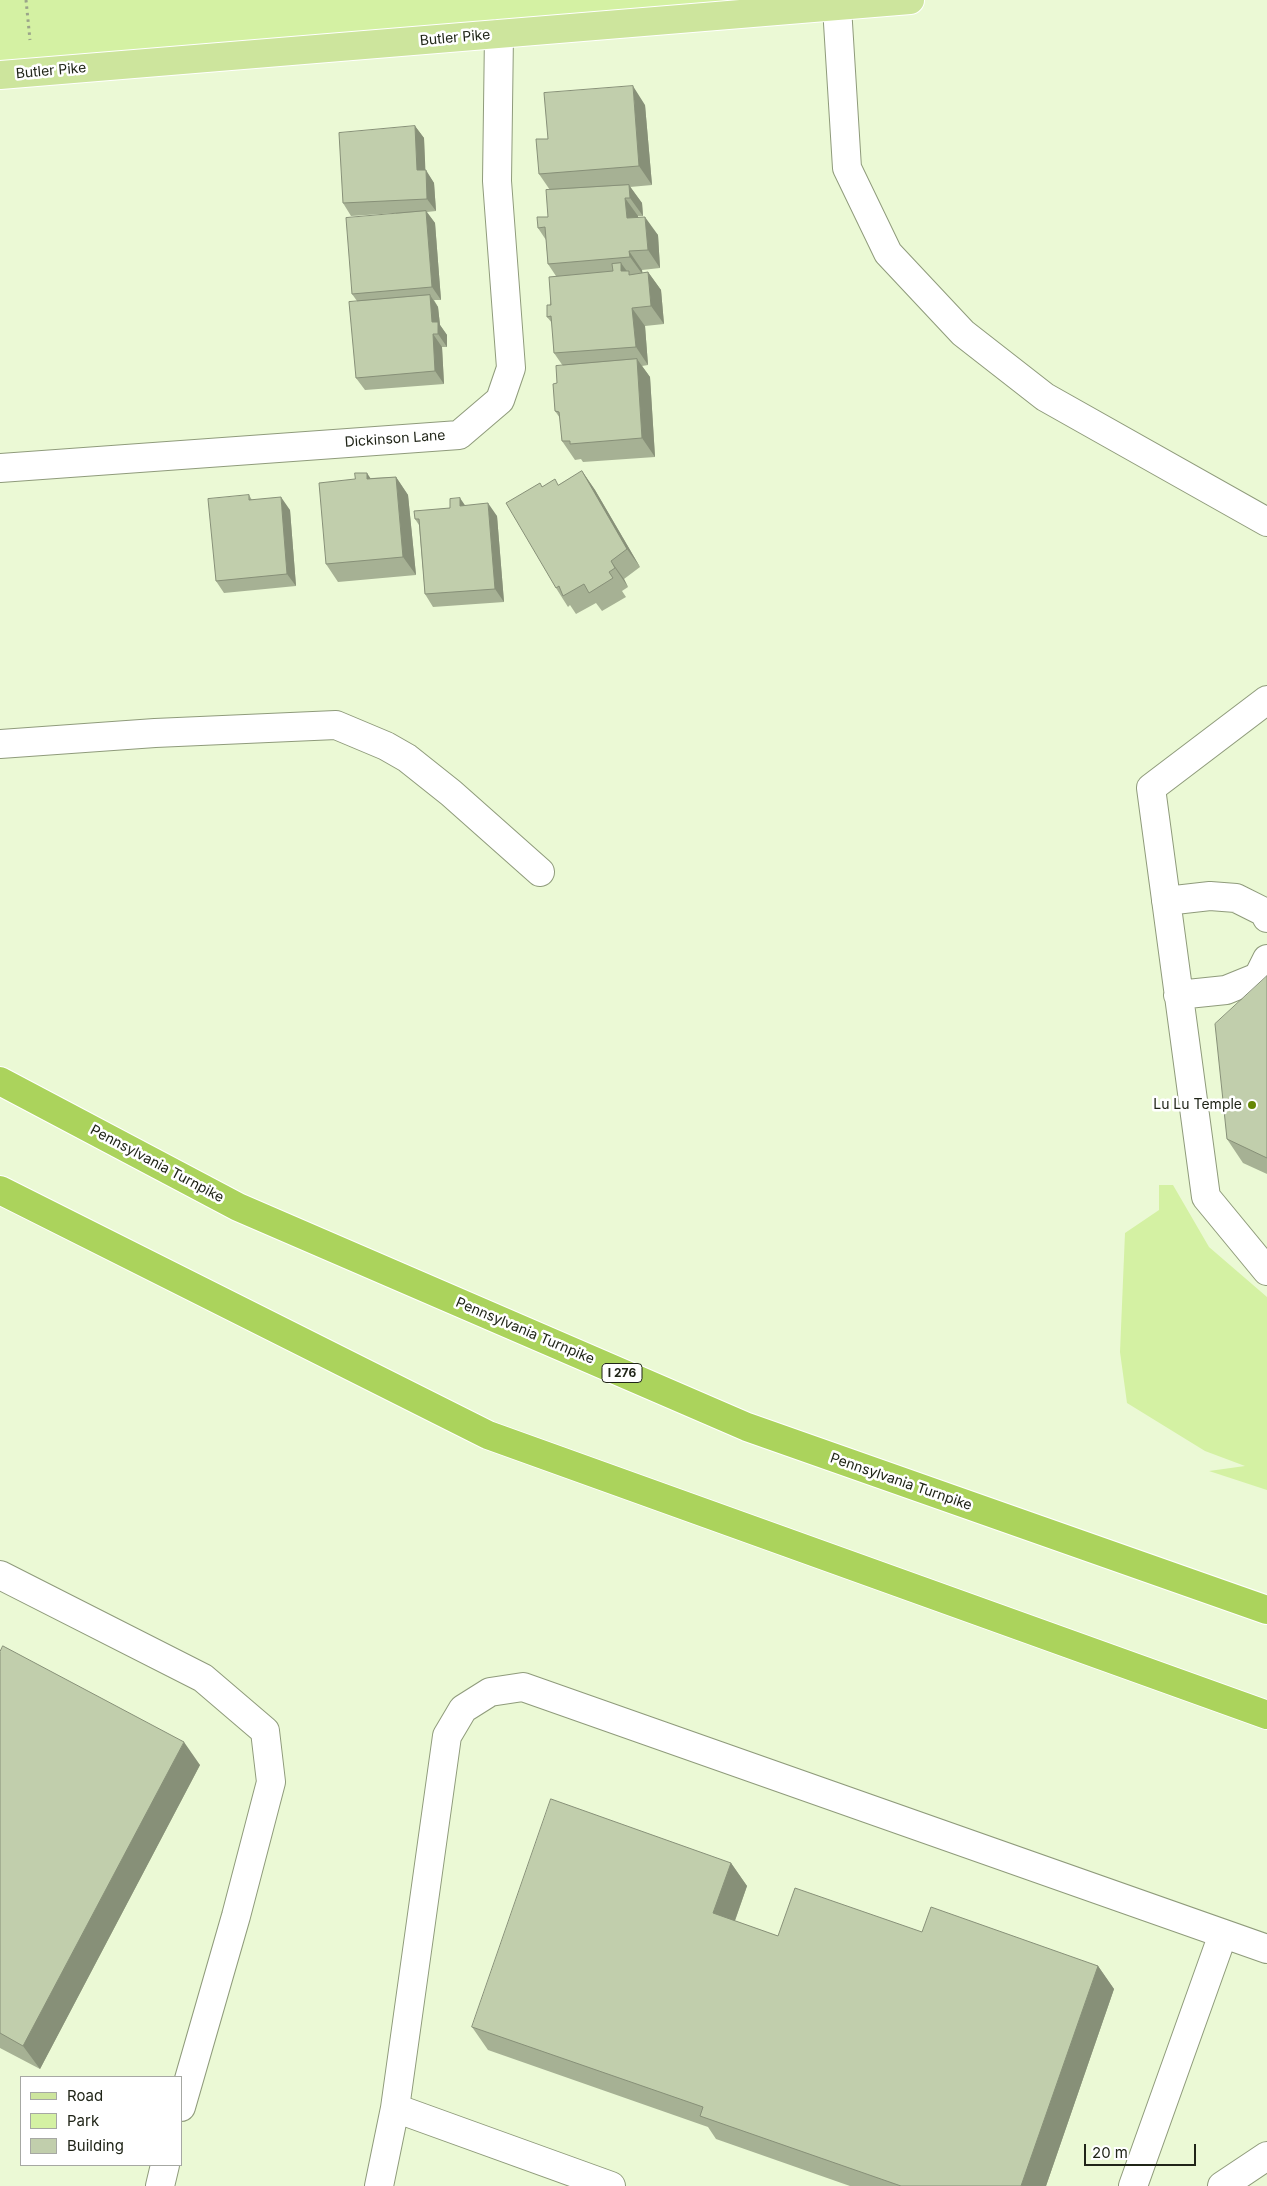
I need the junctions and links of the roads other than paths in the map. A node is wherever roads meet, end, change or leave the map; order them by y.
1 (910, 0) edge
2 (838, 7) junction
3 (499, 34) junction
4 (0, 75) edge
5 (0, 468) edge
6 (1267, 522) edge
7 (1267, 700) edge
8 (0, 744) edge
9 (540, 872) dead end
10 (1166, 901) junction
11 (1267, 918) edge
12 (1267, 959) edge
13 (1178, 995) junction
14 (0, 1081) edge
15 (0, 1190) edge
16 (1267, 1271) edge
17 (0, 1575) edge
18 (1267, 1610) edge
19 (1267, 1714) edge
20 (1223, 1934) junction
21 (1267, 1949) edge
22 (182, 2104) edge
23 (395, 2108) junction
24 (1267, 2156) edge
25 (165, 2166) edge
26 (160, 2186) edge
27 (379, 2186) edge
28 (611, 2186) edge
29 (1133, 2186) edge
30 (1222, 2186) edge

1 - 2 main road, Butler Pike
2 - 3 main road, Butler Pike
2 - 6 street
3 - 4 main road, Butler Pike
3 - 5 street, Dickinson Lane
7 - 10 street
8 - 9 street
10 - 11 street
10 - 13 street
12 - 13 street
13 - 16 street
14 - 18 highway, Pennsylvania Turnpike / I 276
15 - 19 highway
17 - 22 street
20 - 21 street
20 - 23 street
20 - 29 street
23 - 27 street
23 - 28 street
24 - 30 street
25 - 26 street

